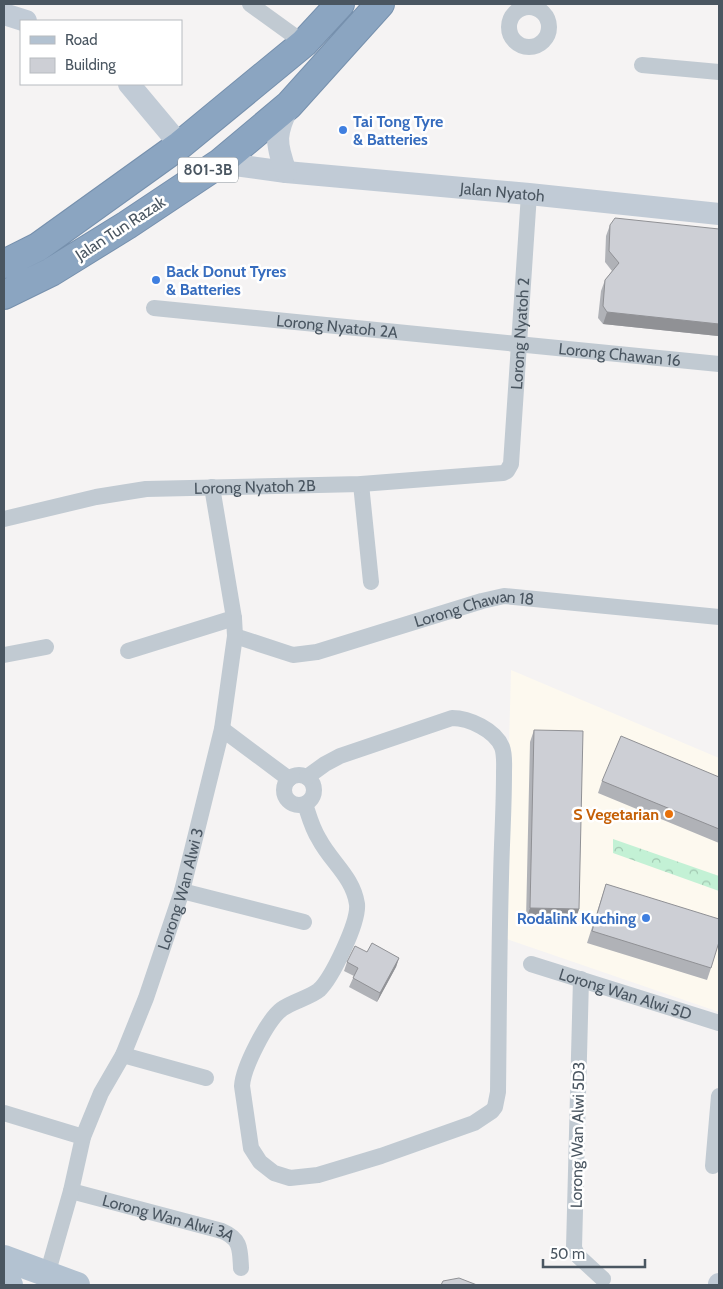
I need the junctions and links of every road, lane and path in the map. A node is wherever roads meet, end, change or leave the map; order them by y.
1 (250, 4) edge
2 (340, 4) edge
3 (380, 4) edge
4 (4, 14) edge
5 (23, 20) edge
6 (304, 43) junction
7 (642, 65) dead end
8 (719, 72) edge
9 (131, 85) edge
10 (289, 105) junction
11 (180, 145) junction
12 (220, 163) junction
13 (286, 172) junction
14 (529, 194) junction
15 (719, 214) edge
16 (4, 264) edge
17 (4, 295) edge
18 (154, 308) dead end
19 (519, 344) junction
20 (719, 364) edge
21 (507, 471) joint
22 (361, 484) junction
23 (212, 487) junction
24 (4, 519) edge
25 (371, 582) dead end
26 (719, 617) edge
27 (234, 618) junction
28 (235, 636) junction
29 (46, 647) dead end
30 (128, 651) dead end
31 (4, 655) edge
32 (222, 729) junction
33 (307, 777) junction
34 (289, 780) junction
35 (305, 804) junction
36 (182, 891) junction
37 (304, 922) dead end
38 (531, 964) dead end
39 (580, 979) junction
40 (719, 1023) edge
41 (123, 1055) junction
42 (206, 1078) dead end
43 (719, 1096) edge
44 (4, 1113) edge
45 (83, 1137) junction
46 (713, 1166) dead end
47 (71, 1190) junction
48 (4, 1258) edge
49 (241, 1268) dead end
50 (47, 1275) junction
51 (603, 1279) dead end
52 (4, 1283) edge
53 (10, 1285) edge
54 (77, 1285) edge

1 - 6 street
2 - 6 highway, Jalan Tun Razak
3 - 10 highway, Jalan Tun Razak / 801-3B
4 - 5 street
6 - 11 highway, Jalan Tun Razak
7 - 8 street
9 - 11 street
10 - 12 highway, Jalan Tun Razak / 801-3B
10 - 13 street
11 - 16 highway, Jalan Tun Razak
12 - 13 street, Jalan Nyatoh
12 - 17 highway, Jalan Tun Razak / 801-3B
13 - 14 street, Jalan Nyatoh
14 - 15 street, Jalan Nyatoh
14 - 19 street, Lorong Nyatoh 2
18 - 19 street, Lorong Nyatoh 2A
19 - 20 street, Lorong Chawan 16
19 - 21 street, Lorong Nyatoh 2
21 - 22 street, Lorong Nyatoh 2B
22 - 23 street, Lorong Nyatoh 2B
22 - 25 street
23 - 24 street, Lorong Nyatoh 2B
23 - 27 street, Lorong Wan Alwi 3
26 - 28 street, Lorong Chawan 18
27 - 28 street, Lorong Wan Alwi 3
27 - 30 street
28 - 32 street, Lorong Wan Alwi 3
29 - 31 street
32 - 34 street
32 - 36 street, Lorong Wan Alwi 3
33 - 34 street
33 - 35 street
33 - 35 street
34 - 35 street
36 - 37 street
36 - 41 street, Lorong Wan Alwi 3
38 - 39 street, Lorong Wan Alwi 5D
39 - 40 street, Lorong Wan Alwi 5D
39 - 51 street, Lorong Wan Alwi 5D3
41 - 42 street
41 - 45 street, Lorong Wan Alwi 3
43 - 46 street
44 - 45 street
45 - 47 street, Lorong Wan Alwi 3
47 - 49 street, Lorong Wan Alwi 3A
47 - 50 street, Lorong Wan Alwi 3
48 - 50 main road
50 - 54 main road
52 - 53 main road

